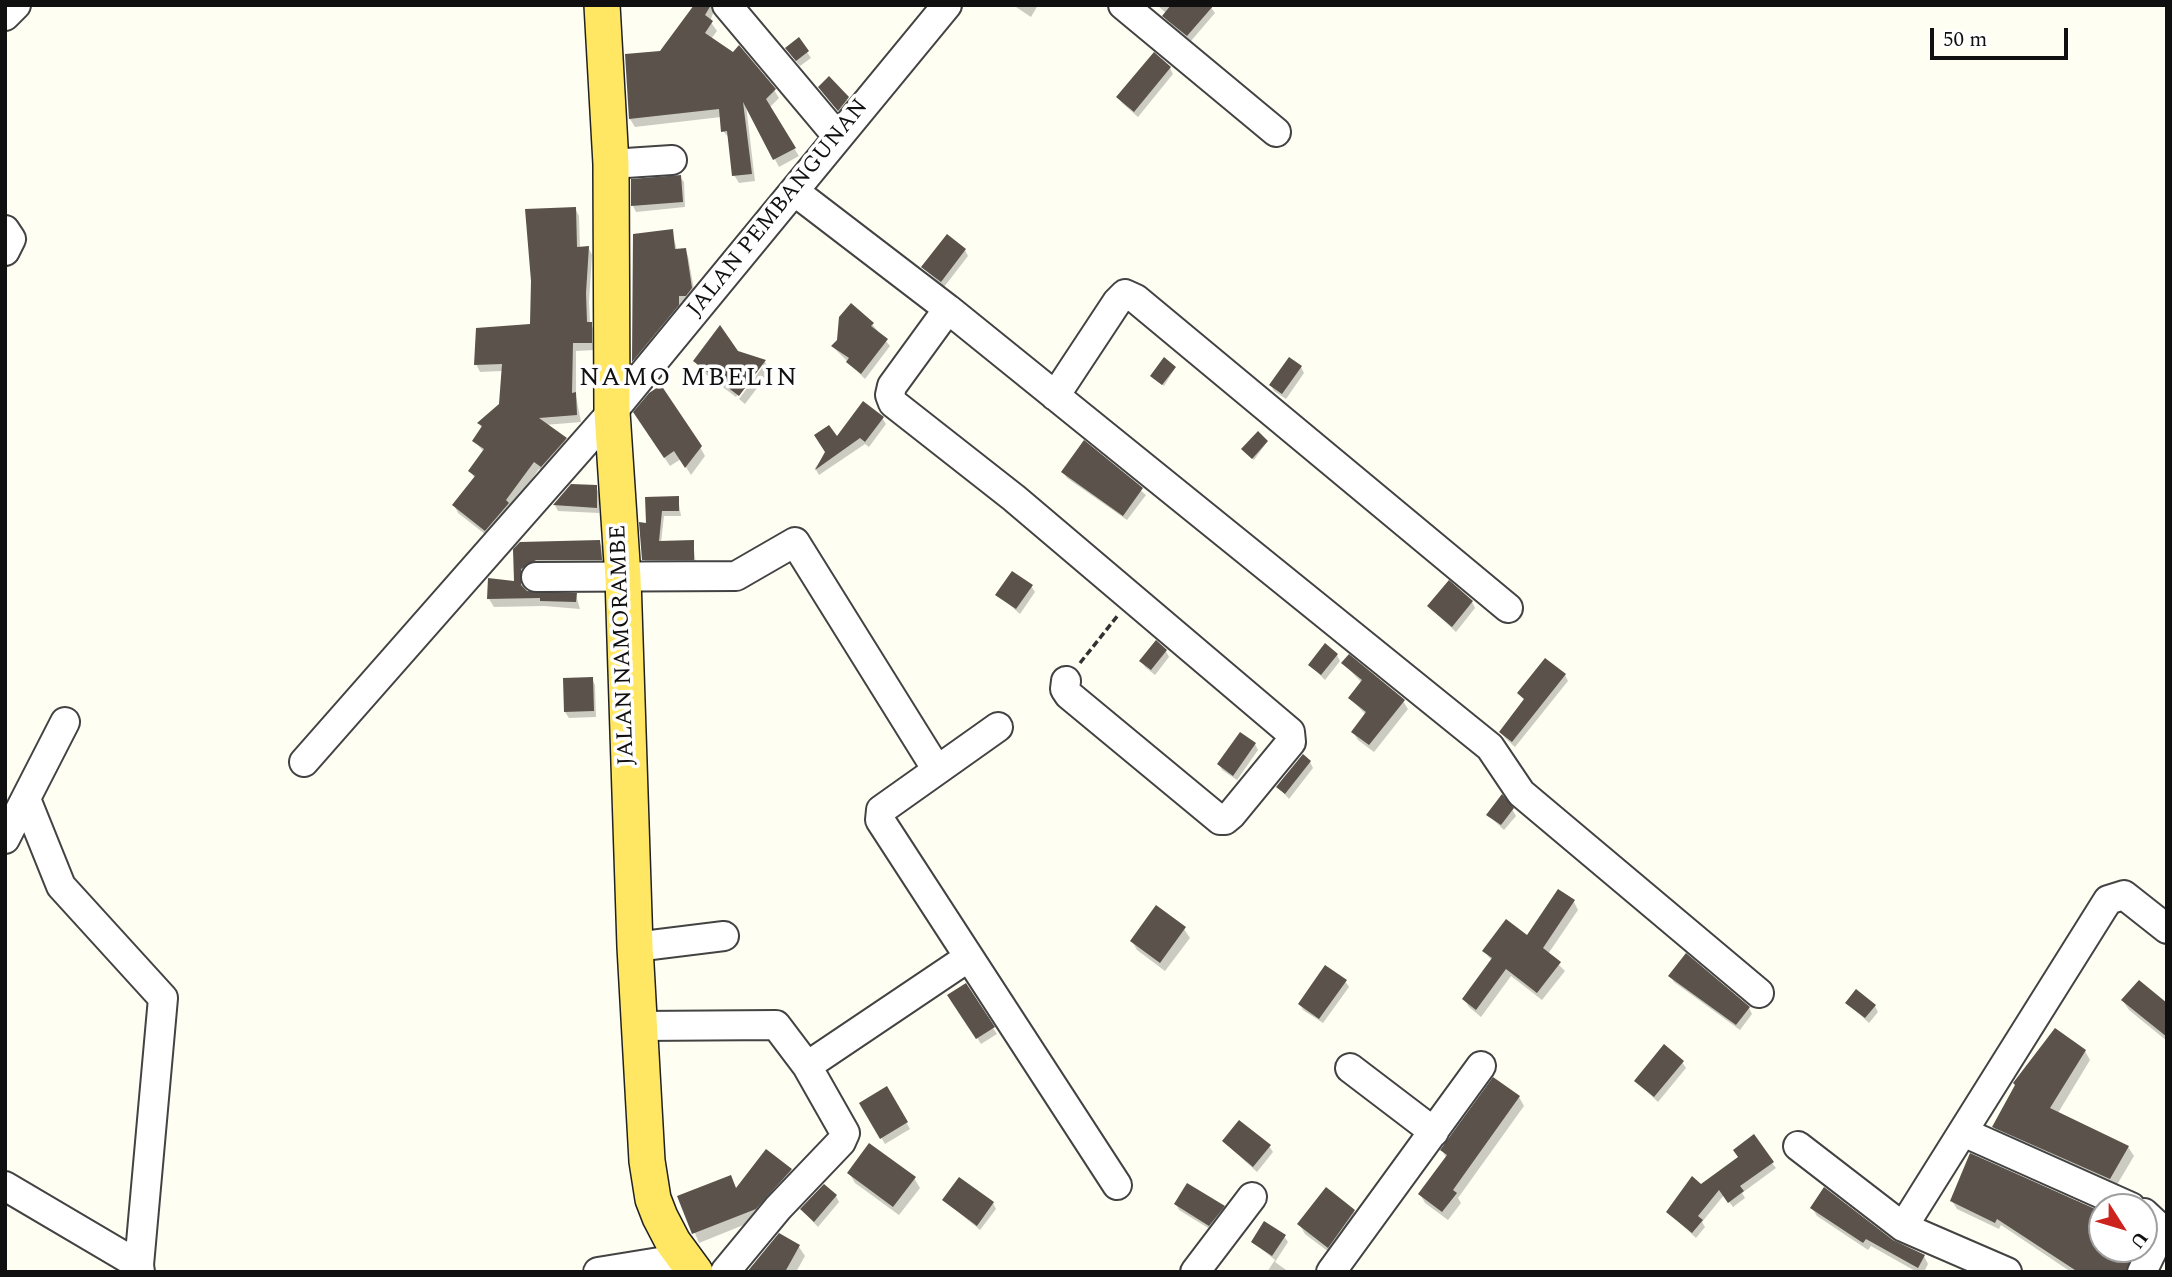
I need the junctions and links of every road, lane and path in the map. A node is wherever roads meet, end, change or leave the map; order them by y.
1 (16, 5) edge
2 (602, 5) edge
3 (727, 5) edge
4 (947, 5) edge
5 (1123, 5) edge
6 (5, 16) edge
7 (1276, 132) dead end
8 (838, 137) junction
9 (672, 160) dead end
10 (611, 164) junction
11 (793, 191) junction
12 (5, 230) edge
13 (5, 251) edge
14 (948, 309) junction
15 (1055, 396) junction
16 (612, 412) junction
17 (536, 577) dead end
18 (622, 578) junction
19 (1132, 596) junction
20 (1508, 608) dead end
21 (1066, 681) joint
22 (65, 723) dead end
23 (998, 727) dead end
24 (304, 762) dead end
25 (937, 770) junction
26 (26, 799) junction
27 (5, 839) edge
28 (2167, 929) edge
29 (724, 936) dead end
30 (635, 947) junction
31 (969, 957) junction
32 (1759, 993) dead end
33 (641, 1026) junction
34 (807, 1066) junction
35 (1481, 1066) dead end
36 (1350, 1068) dead end
37 (1434, 1132) junction
38 (1963, 1132) junction
39 (1798, 1146) dead end
40 (1117, 1185) dead end
41 (5, 1186) edge
42 (2100, 1193) edge
43 (1252, 1196) dead end
44 (1903, 1227) junction
45 (690, 1265) edge
46 (140, 1268) edge
47 (598, 1272) edge
48 (725, 1272) edge
49 (1195, 1272) edge
50 (1331, 1272) edge
51 (2007, 1272) edge

1 - 6 street
2 - 10 main road, JALAN NAMORAMBE
3 - 8 street
4 - 8 street, JALAN PEMBANGUNAN
5 - 7 street
8 - 11 street, JALAN PEMBANGUNAN
9 - 10 street
10 - 16 main road, JALAN NAMORAMBE
11 - 14 street
11 - 16 street, JALAN PEMBANGUNAN
12 - 13 street
14 - 15 street
14 - 19 street
15 - 20 street
15 - 32 street
16 - 18 main road, JALAN NAMORAMBE
16 - 24 street, JALAN PEMBANGUNAN
17 - 18 street
18 - 25 street
18 - 30 main road, JALAN NAMORAMBE
19 - 21 path
19 - 21 street
22 - 26 street
23 - 25 street
25 - 31 street
26 - 27 street
26 - 46 street
28 - 38 street
29 - 30 street
30 - 33 main road, JALAN NAMORAMBE
31 - 34 street
31 - 40 street
33 - 34 street
33 - 45 main road, JALAN NAMORAMBE
34 - 48 street
35 - 37 street
36 - 37 street
37 - 50 street
38 - 42 street
38 - 44 street
39 - 44 street
41 - 46 street
43 - 49 street
44 - 51 street
45 - 47 street

